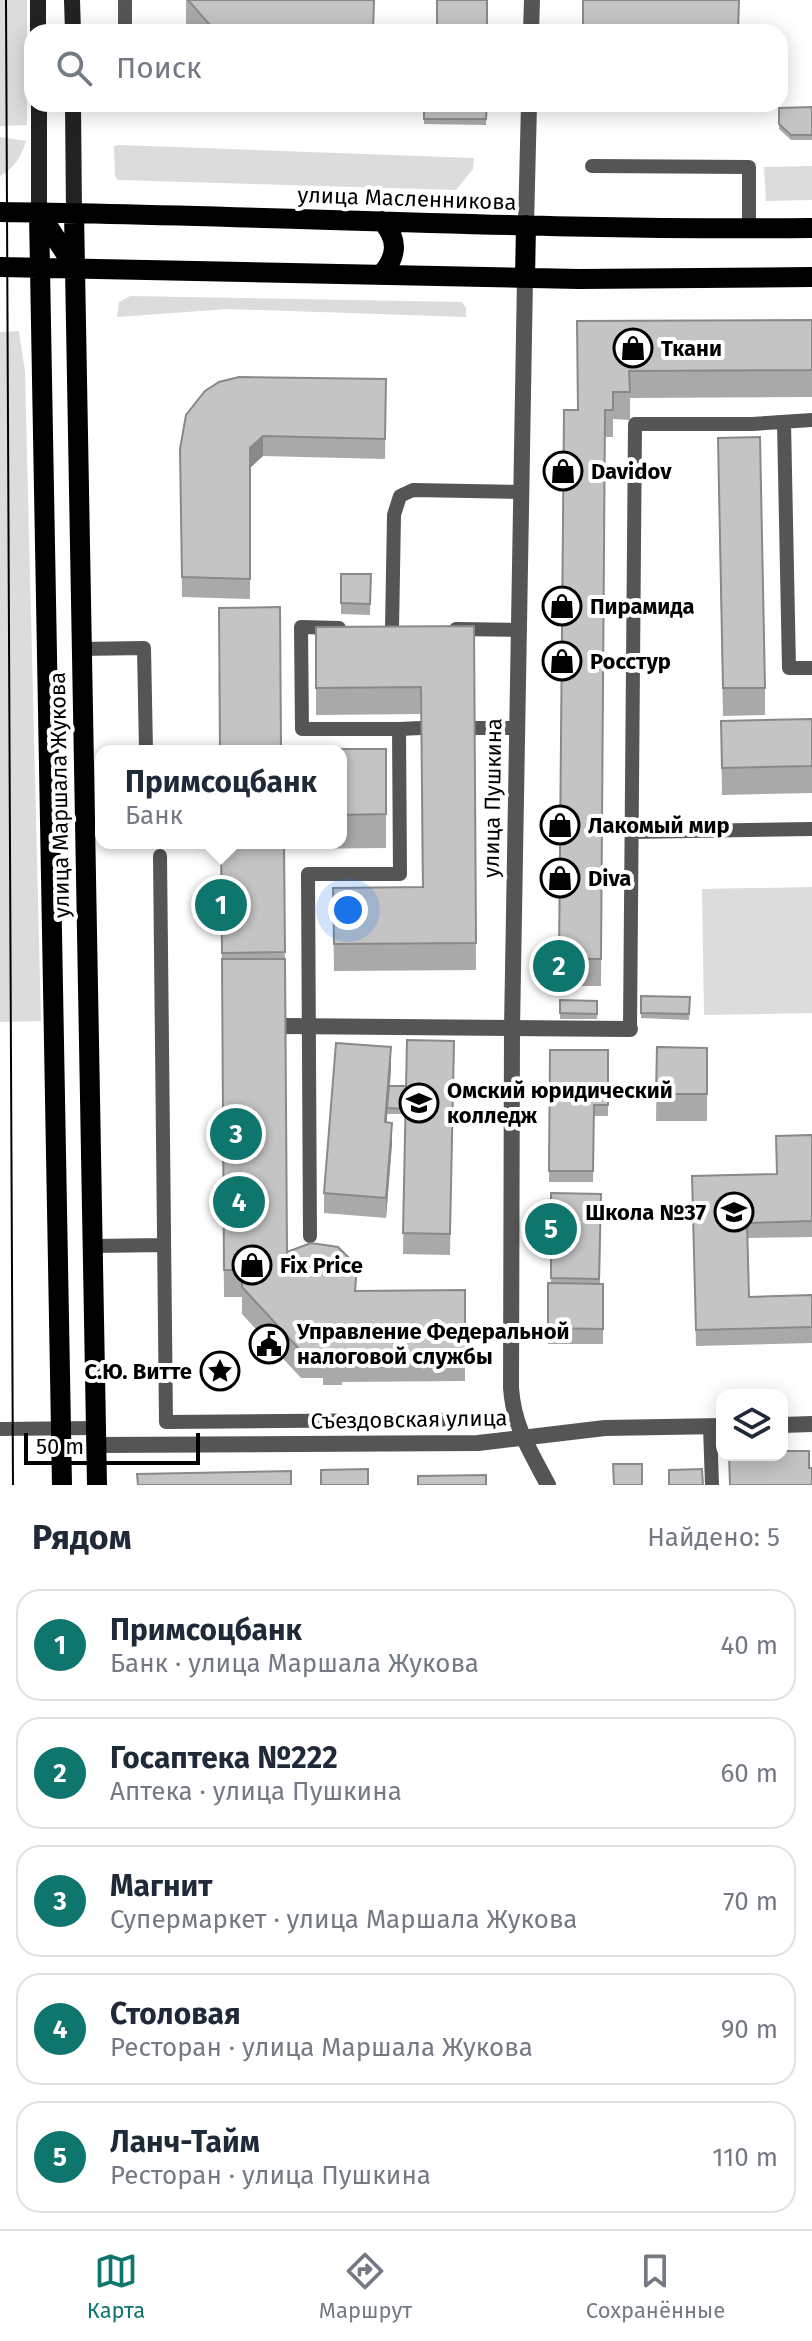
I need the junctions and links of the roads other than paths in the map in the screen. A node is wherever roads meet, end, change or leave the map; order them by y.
1 (38, 0) edge
2 (72, 0) edge
3 (125, 0) edge
4 (532, 0) edge
5 (38, 24) edge
6 (73, 24) edge
7 (125, 24) edge
8 (531, 24) edge
9 (39, 112) edge
10 (73, 112) edge
11 (529, 112) edge
12 (592, 166) dead end
13 (0, 212) edge
14 (39, 213) junction
15 (74, 213) junction
16 (382, 221) junction
17 (526, 225) junction
18 (749, 228) junction
19 (812, 228) edge
20 (0, 267) edge
21 (40, 267) junction
22 (75, 268) junction
23 (381, 275) junction
24 (812, 277) edge
25 (525, 278) junction
26 (812, 420) edge
27 (784, 422) junction
28 (522, 492) junction
29 (347, 628) edge
30 (408, 629) edge
31 (440, 629) edge
32 (520, 630) junction
33 (80, 649) junction
34 (812, 668) edge
35 (421, 728) edge
36 (474, 728) edge
37 (516, 728) junction
38 (399, 729) junction
39 (146, 745) edge
40 (812, 829) edge
41 (631, 832) junction
42 (160, 856) dead end
43 (284, 1026) edge
44 (309, 1027) junction
45 (512, 1029) junction
46 (630, 1029) joint
47 (310, 1236) dead end
48 (164, 1245) junction
49 (92, 1246) junction
50 (515, 1419) junction
51 (812, 1424) edge
52 (788, 1425) edge
53 (716, 1426) edge
54 (0, 1429) edge
55 (59, 1429) junction
56 (95, 1436) junction
57 (522, 1438) junction
58 (62, 1485) edge
59 (97, 1485) edge
60 (548, 1485) edge
61 (712, 1485) edge

1 - 5 main road
2 - 6 main road
3 - 7 lane
4 - 8 street
9 - 14 main road, улица Маршала Жукова
10 - 15 main road, улица Маршала Жукова
11 - 17 street, улица Пушкина
12 - 18 lane
13 - 14 main road, улица Масленникова
14 - 15 main road, улица Масленникова
14 - 21 main road, улица Маршала Жукова
14 - 22 main road
15 - 16 main road, улица Масленникова
15 - 22 main road, улица Маршала Жукова
16 - 17 main road, улица Масленникова
16 - 23 main road
17 - 18 main road, улица Масленникова
17 - 25 main road, улица Пушкина
18 - 19 main road, улица Масленникова
20 - 21 main road
21 - 22 main road
21 - 55 main road, улица Маршала Жукова
22 - 23 main road
22 - 33 main road, улица Маршала Жукова
23 - 25 main road
24 - 25 main road
25 - 28 street, улица Пушкина
26 - 27 lane
27 - 34 lane
27 - 41 lane
28 - 30 lane
28 - 32 street, улица Пушкина
29 - 38 lane
31 - 32 lane
32 - 37 street, улица Пушкина
33 - 39 lane
33 - 49 main road, улица Маршала Жукова
35 - 38 lane
36 - 37 lane
37 - 45 street, улица Пушкина
38 - 44 lane
40 - 41 lane
41 - 46 lane
42 - 48 lane
43 - 44 street
44 - 45 street
44 - 47 lane
45 - 46 street
45 - 50 street, улица Пушкина
48 - 49 lane
48 - 50 lane
49 - 56 main road, улица Маршала Жукова
50 - 57 street, улица Пушкина
51 - 52 street
53 - 57 street, Съездовская улица
53 - 61 lane
54 - 55 lane
55 - 56 lane
55 - 58 main road, улица Маршала Жукова
56 - 57 street, Съездовская улица
56 - 59 main road, улица Маршала Жукова
57 - 60 street, улица Пушкина

